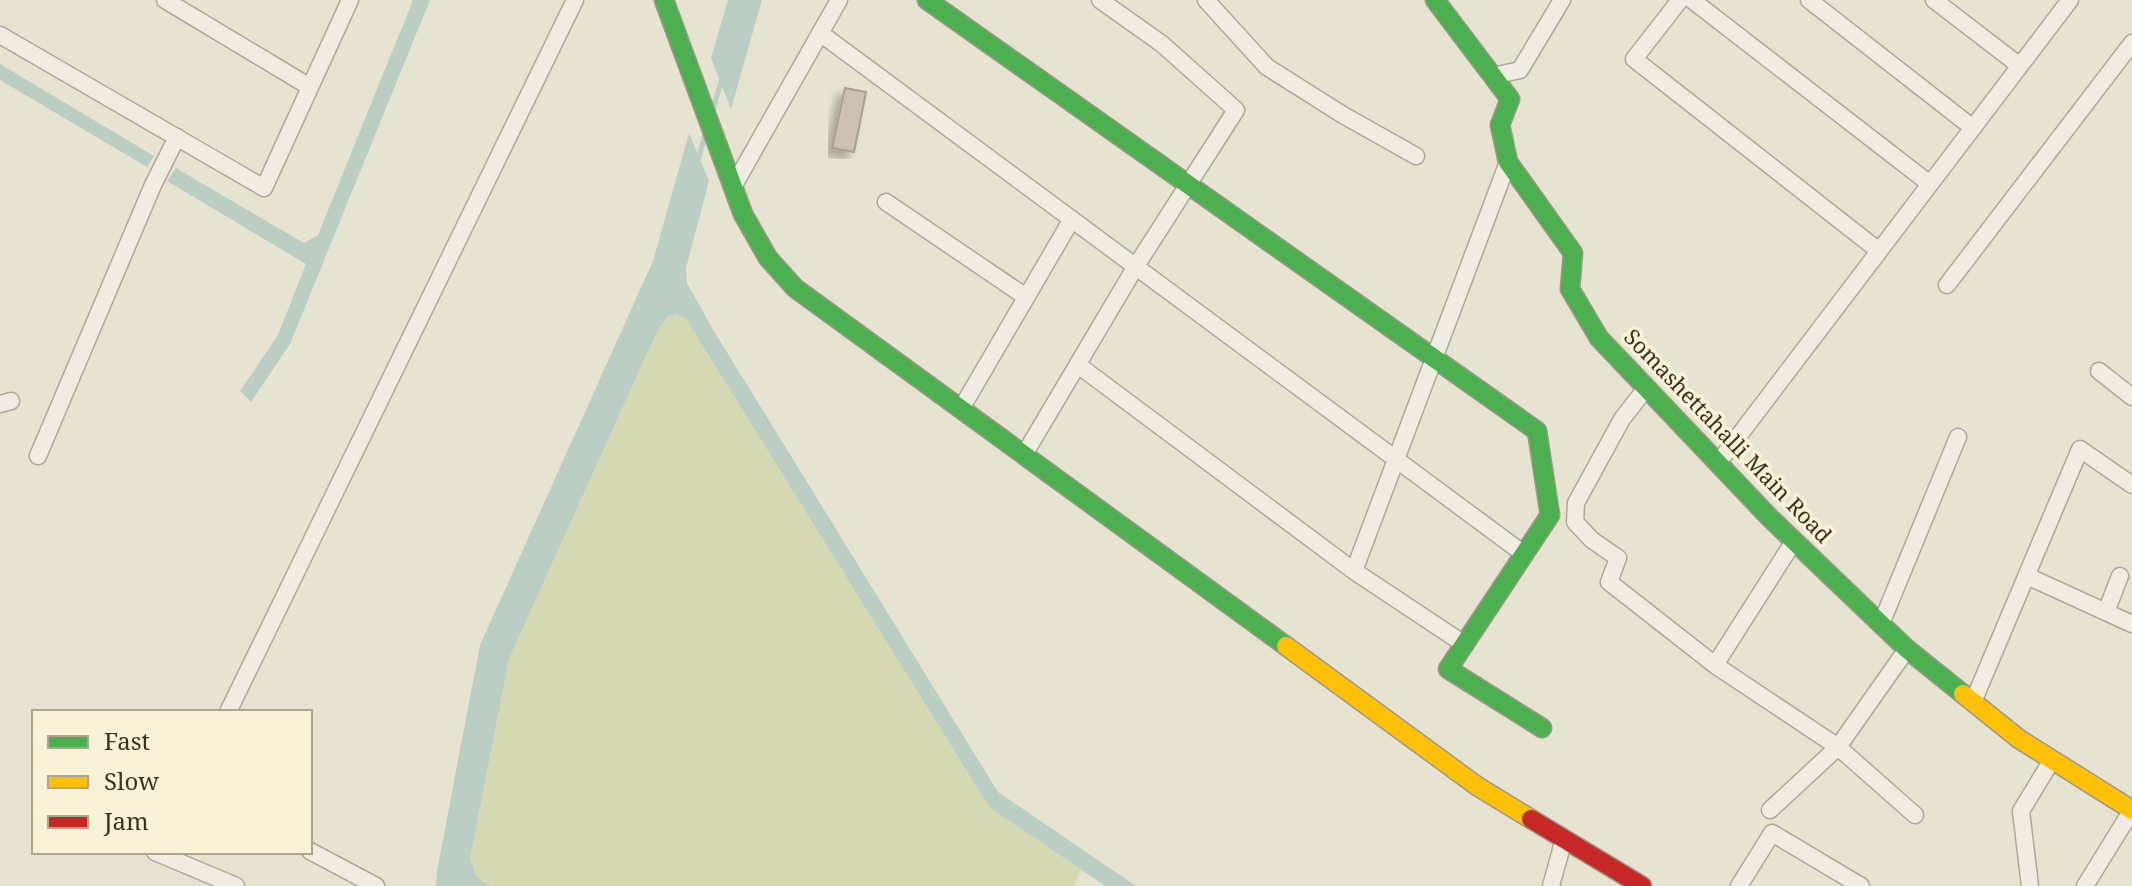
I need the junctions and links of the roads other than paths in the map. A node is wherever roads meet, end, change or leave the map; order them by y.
1 (165, 0) edge
2 (350, 0) edge
3 (575, 0) edge
4 (664, 0) edge
5 (839, 0) edge
6 (927, 0) edge
7 (1100, 0) edge
8 (1206, 0) edge
9 (1435, 0) edge
10 (1562, 0) edge
11 (1680, 0) edge
12 (1692, 0) edge
13 (1809, 0) edge
14 (1934, 0) edge
15 (2070, 0) edge
16 (1953, 5) edge
17 (820, 33) junction
18 (0, 35) edge
19 (2132, 43) edge
20 (2020, 66) junction
21 (1493, 76) junction
22 (310, 87) junction
23 (1973, 128) junction
24 (177, 137) junction
25 (1416, 156) dead end
26 (1508, 162) junction
27 (1189, 184) junction
28 (1930, 184) junction
29 (733, 187) junction
30 (886, 202) dead end
31 (1072, 219) junction
32 (1879, 251) junction
33 (1136, 266) junction
34 (1947, 285) dead end
35 (1026, 297) junction
36 (1434, 358) junction
37 (1078, 365) junction
38 (2099, 371) dead end
39 (1647, 387) junction
40 (2132, 397) edge
41 (961, 409) junction
42 (1958, 437) dead end
43 (1024, 455) junction
44 (38, 456) dead end
45 (1396, 459) junction
46 (1718, 463) junction
47 (2132, 485) edge
48 (1794, 541) junction
49 (1524, 554) junction
50 (1354, 571) junction
51 (2027, 576) junction
52 (2120, 576) dead end
53 (2106, 612) junction
54 (1881, 624) junction
55 (2132, 624) edge
56 (1464, 644) junction
57 (1907, 649) junction
58 (1715, 665) junction
59 (1973, 702) junction
60 (229, 710) edge
61 (1542, 728) dead end
62 (1838, 747) junction
63 (2052, 760) junction
64 (1770, 810) dead end
65 (2132, 810) edge
66 (1915, 815) dead end
67 (1564, 839) junction
68 (312, 852) edge
69 (160, 854) edge
70 (236, 886) edge
71 (376, 886) edge
72 (1551, 886) edge
73 (1642, 886) edge
74 (1739, 886) edge
75 (1861, 886) edge
76 (2030, 886) edge
77 (2085, 886) edge

1 - 22 street
2 - 22 street
3 - 60 street
4 - 29 street
5 - 17 street
6 - 27 street
7 - 27 street
8 - 25 street
9 - 21 street, Somashettahalli Main Road
10 - 21 street
11 - 32 street
12 - 28 street
13 - 23 street
14 - 16 street
15 - 20 street
16 - 20 street
17 - 29 street
17 - 31 street
18 - 24 street
19 - 34 street
20 - 23 street
21 - 26 street, Somashettahalli Main Road
22 - 24 street
23 - 28 street
24 - 44 street
26 - 36 street
26 - 39 street, Somashettahalli Main Road
27 - 33 street
27 - 36 street
28 - 32 street
29 - 41 street
30 - 35 street
31 - 33 street
31 - 35 street
32 - 46 street
33 - 37 street
33 - 45 street
35 - 41 street
36 - 45 street
36 - 49 street
37 - 43 street
37 - 50 street
38 - 40 street
39 - 46 street, Somashettahalli Main Road
39 - 58 street
41 - 43 street
42 - 54 street
43 - 67 street
45 - 49 street
45 - 50 street
46 - 48 street, Somashettahalli Main Road
47 - 51 street
48 - 54 street, Somashettahalli Main Road
48 - 58 street
49 - 56 street
50 - 56 street
51 - 53 street
51 - 59 street
52 - 53 street
53 - 55 street
54 - 57 street, Somashettahalli Main Road
56 - 61 street
57 - 59 street, Somashettahalli Main Road
57 - 62 street
58 - 62 street
59 - 63 street, Somashettahalli Main Road
62 - 64 street
62 - 66 street
63 - 65 street, Somashettahalli Main Road
63 - 76 street
65 - 77 street
67 - 72 street
67 - 73 street
68 - 71 street
69 - 70 street
74 - 75 street

